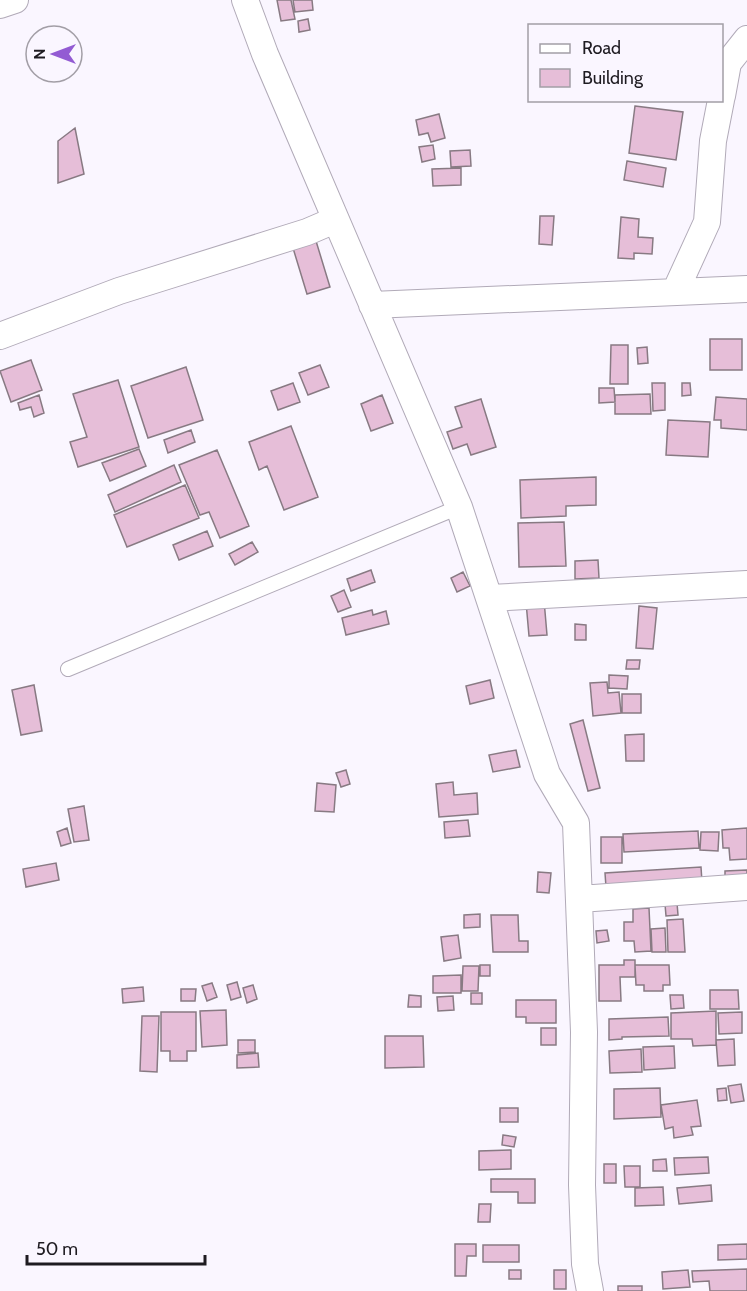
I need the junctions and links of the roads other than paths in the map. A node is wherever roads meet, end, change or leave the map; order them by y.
1 (15, 0) edge
2 (245, 0) edge
3 (0, 5) edge
4 (747, 39) edge
5 (723, 90) edge
6 (721, 102) edge
7 (335, 220) junction
8 (747, 289) edge
9 (675, 292) junction
10 (372, 305) junction
11 (0, 336) edge
12 (459, 507) junction
13 (747, 584) edge
14 (490, 598) junction
15 (68, 669) dead end
16 (747, 887) edge
17 (580, 899) junction
18 (590, 1291) edge

1 - 3 street
2 - 7 street
4 - 5 street
6 - 9 street
7 - 10 street
7 - 11 street
8 - 9 street
9 - 10 street
10 - 12 street
12 - 14 street
12 - 15 lane
13 - 14 street
14 - 17 street
16 - 17 street
17 - 18 street

